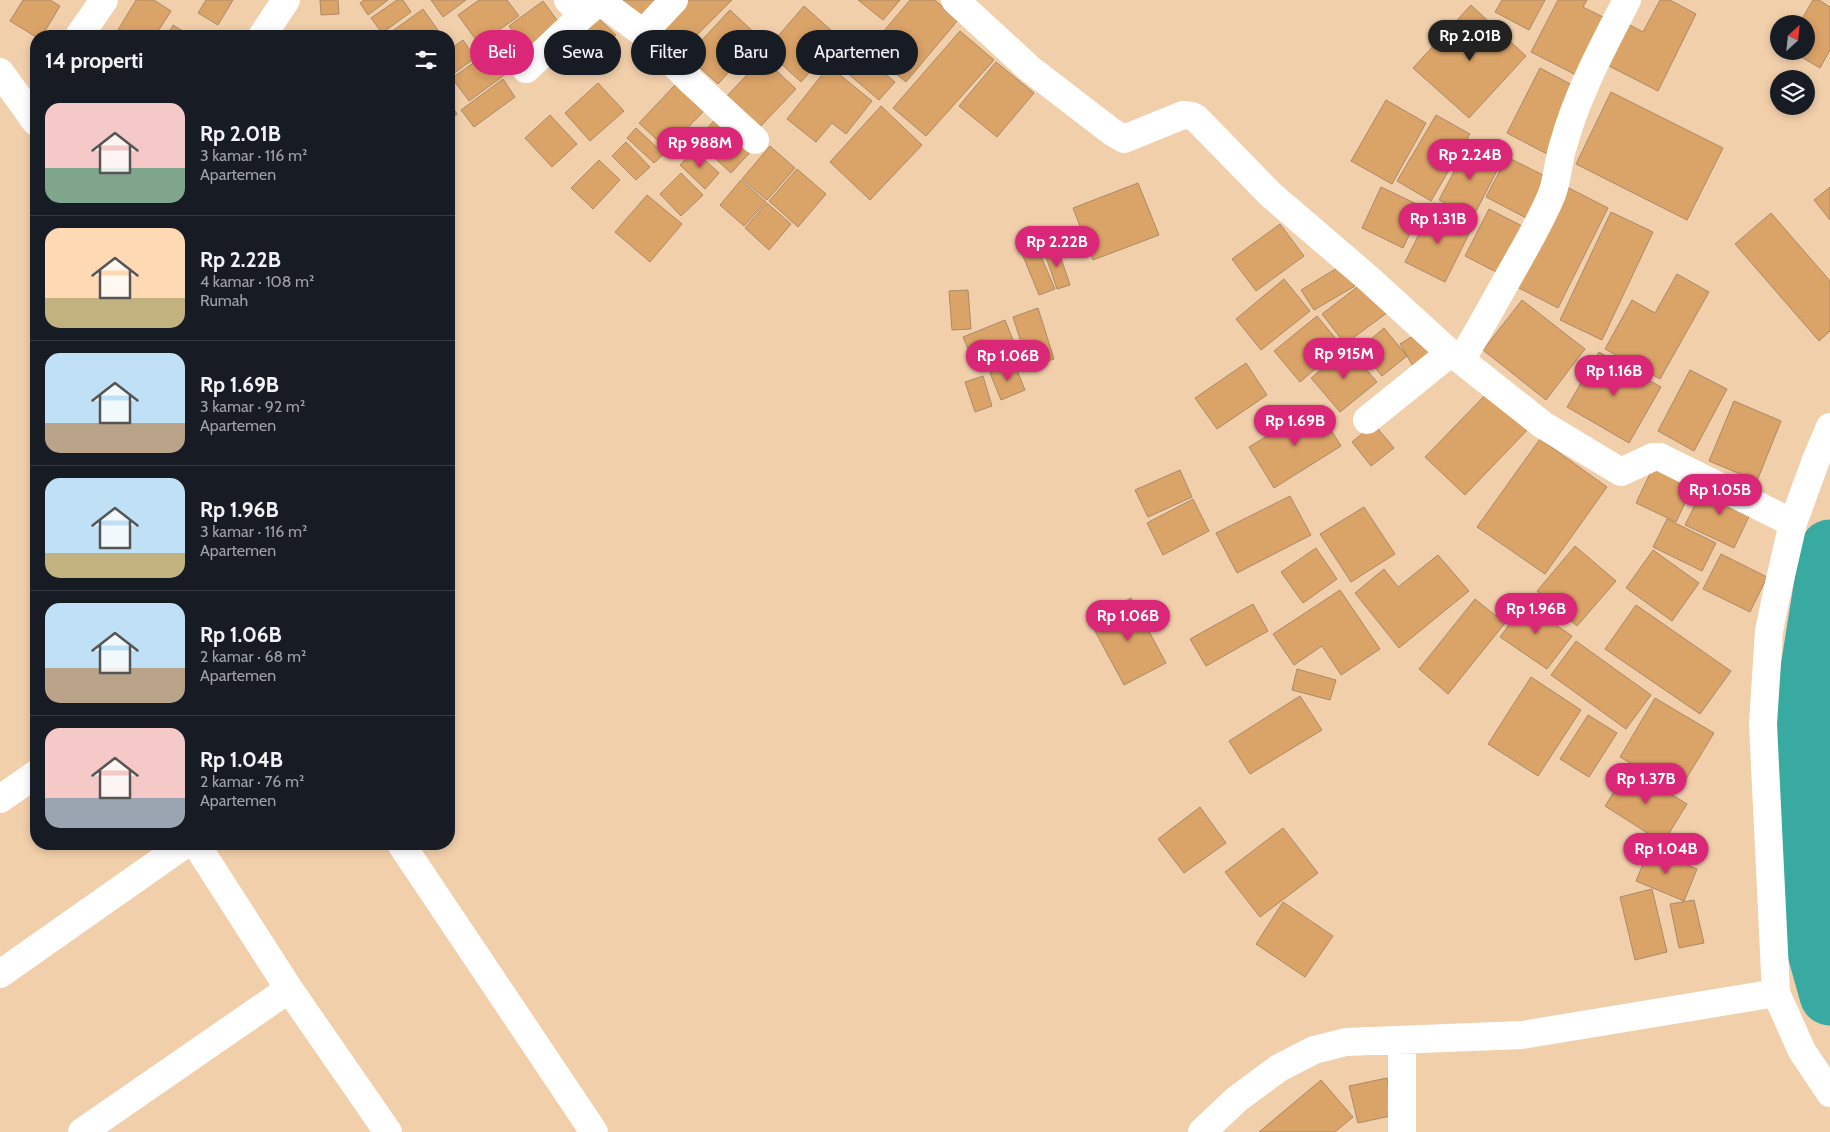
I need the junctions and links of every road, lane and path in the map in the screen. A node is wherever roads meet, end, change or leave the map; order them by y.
1 (104, 0) edge
2 (286, 0) edge
3 (674, 0) edge
4 (955, 0) edge
5 (1627, 0) edge
6 (576, 7) edge
7 (83, 30) edge
8 (266, 30) edge
9 (639, 30) edge
10 (646, 30) edge
11 (534, 59) edge
12 (0, 72) edge
13 (685, 75) edge
14 (30, 107) edge
15 (756, 140) dead end
16 (1456, 357) junction
17 (1367, 420) dead end
18 (1830, 427) edge
19 (1792, 523) junction
20 (30, 778) edge
21 (0, 798) edge
22 (176, 850) edge
23 (200, 850) edge
24 (405, 850) edge
25 (0, 974) edge
26 (289, 989) junction
27 (1776, 993) junction
28 (1402, 1040) junction
29 (1830, 1093) edge
30 (380, 1129) edge
31 (82, 1132) edge
32 (594, 1132) edge
33 (1202, 1132) edge
34 (1402, 1132) edge

1 - 7 street
2 - 8 street
3 - 10 street
4 - 16 street
5 - 16 street
6 - 9 street
6 - 11 street
12 - 14 street
13 - 15 street
16 - 17 street
16 - 19 street
18 - 19 street
19 - 27 street
20 - 21 street
22 - 25 street
23 - 26 street
24 - 32 street
26 - 30 street
26 - 31 street
27 - 28 street
27 - 29 street
28 - 33 street
28 - 34 street

